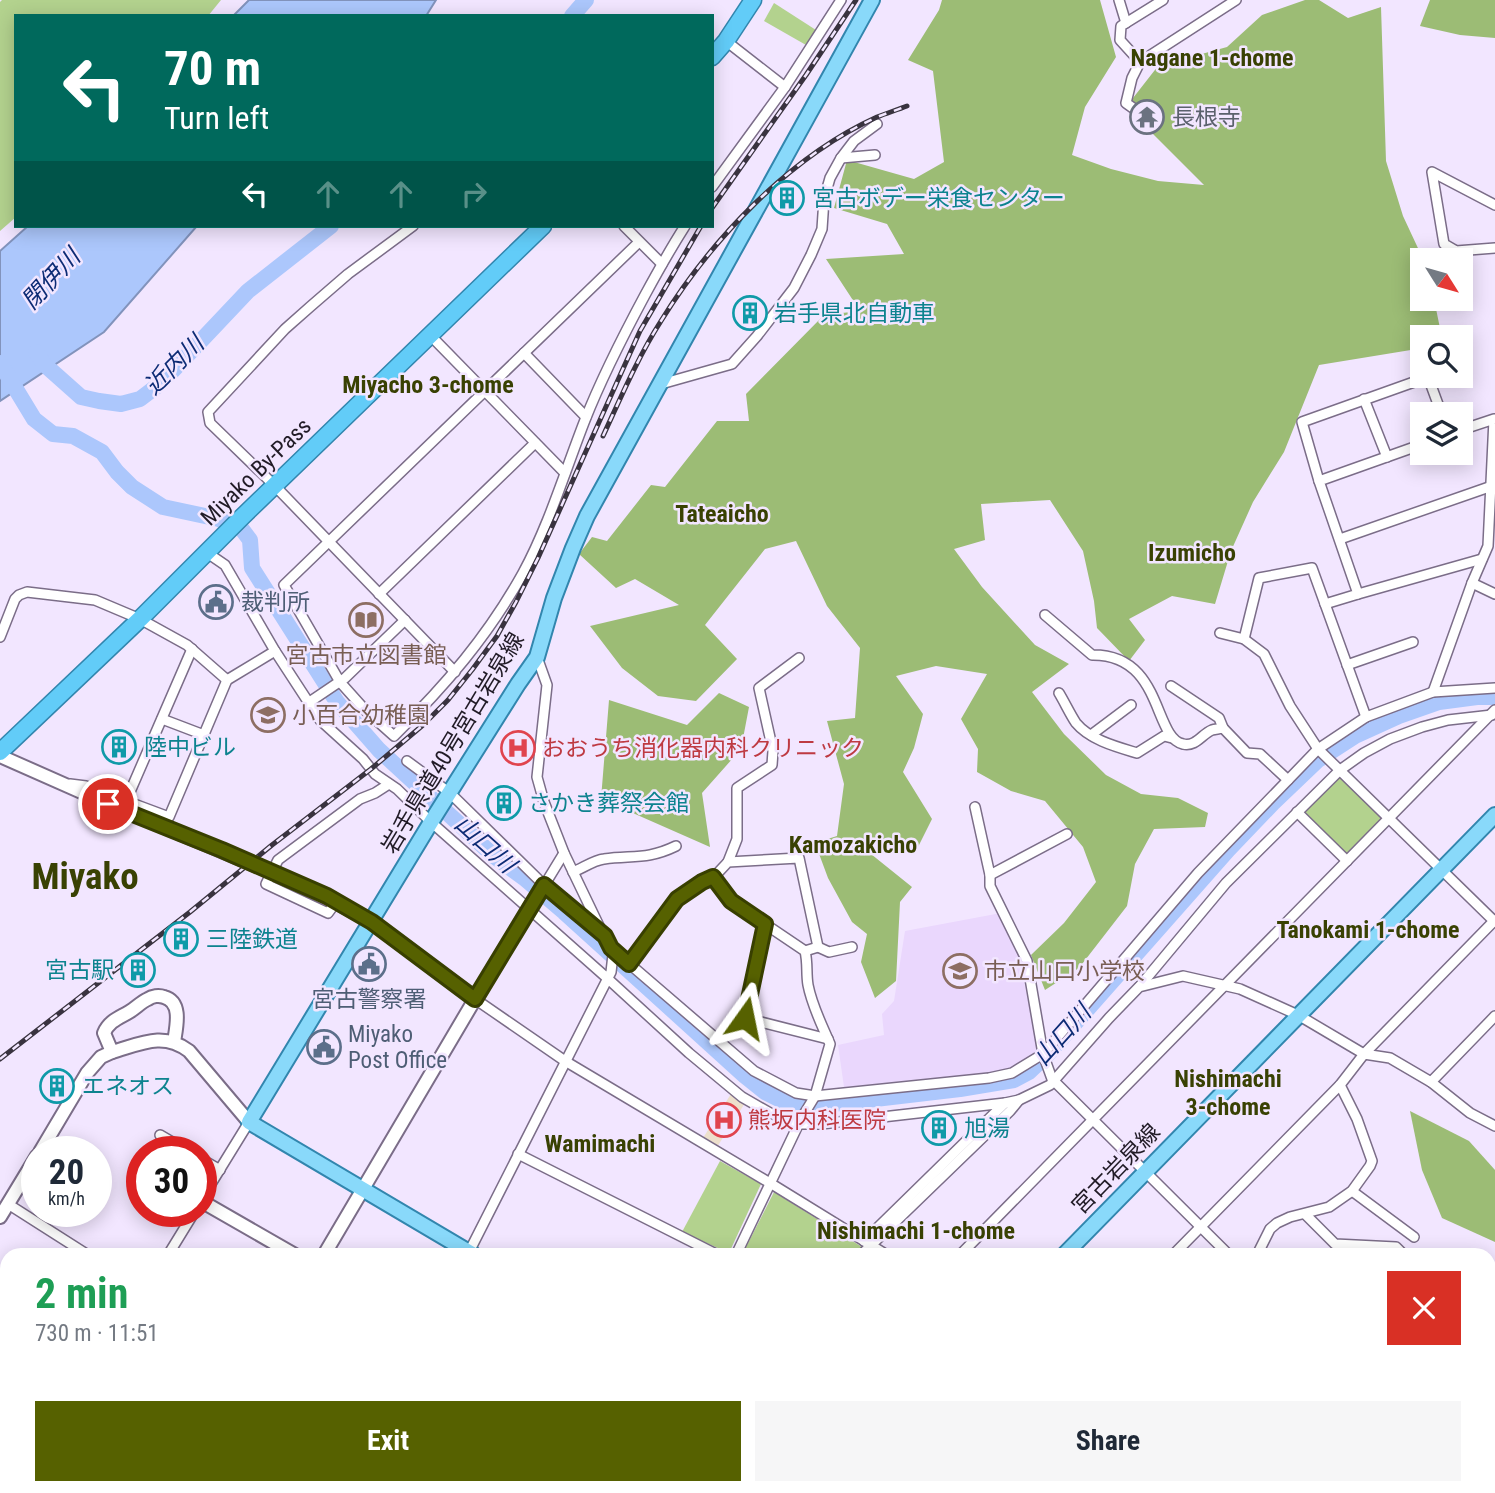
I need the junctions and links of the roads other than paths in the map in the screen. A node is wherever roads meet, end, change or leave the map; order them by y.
1 (753, 0) edge
2 (841, 0) edge
3 (872, 0) edge
4 (1119, 0) edge
5 (1163, 0) edge
6 (1236, 0) edge
7 (1126, 23) junction
8 (726, 41) junction
9 (714, 55) edge
10 (1140, 62) junction
11 (785, 87) junction
12 (1133, 108) dead end
13 (877, 124) dead end
14 (875, 155) dead end
15 (841, 158) junction
16 (714, 184) edge
17 (1495, 205) edge
18 (410, 228) edge
19 (541, 228) edge
20 (626, 228) edge
21 (684, 228) edge
22 (639, 242) junction
23 (1495, 248) edge
24 (662, 264) junction
25 (429, 334) junction
26 (524, 353) junction
27 (661, 384) junction
28 (485, 391) junction
29 (1364, 399) junction
30 (1437, 402) edge
31 (586, 417) junction
32 (1473, 426) edge
33 (535, 443) junction
34 (1410, 449) edge
35 (1387, 457) junction
36 (565, 473) junction
37 (1319, 481) junction
38 (275, 486) junction
39 (1492, 486) junction
40 (1340, 540) junction
41 (328, 542) junction
42 (206, 552) junction
43 (1482, 559) junction
44 (1472, 583) junction
45 (379, 594) junction
46 (1358, 594) junction
47 (1495, 594) edge
48 (1325, 604) junction
49 (1045, 615) dead end
50 (140, 619) junction
51 (405, 620) junction
52 (1220, 633) dead end
53 (0, 637) edge
54 (1244, 639) junction
55 (1413, 642) dead end
56 (192, 649) junction
57 (275, 651) junction
58 (537, 657) junction
59 (799, 658) dead end
60 (1347, 665) junction
61 (456, 672) junction
62 (226, 680) junction
63 (336, 684) junction
64 (1171, 686) dead end
65 (1495, 688) edge
66 (1433, 692) junction
67 (1059, 694) dead end
68 (308, 703) junction
69 (1131, 705) dead end
70 (1494, 713) edge
71 (1366, 717) junction
72 (162, 719) junction
73 (1223, 728) junction
74 (204, 735) junction
75 (1091, 735) junction
76 (1172, 738) junction
77 (1320, 750) junction
78 (0, 754) edge
79 (407, 761) dead end
80 (1338, 769) junction
81 (1288, 780) junction
82 (59, 783) junction
83 (389, 784) junction
84 (448, 795) junction
85 (126, 802) junction
86 (975, 807) dead end
87 (1297, 812) junction
88 (1495, 815) edge
89 (434, 818) junction
90 (1389, 818) junction
91 (1067, 834) dead end
92 (676, 846) dead end
93 (564, 853) junction
94 (728, 862) junction
95 (1347, 862) junction
96 (1441, 870) junction
97 (573, 872) junction
98 (990, 875) junction
99 (713, 877) junction
100 (544, 886) junction
101 (336, 902) junction
102 (531, 906) junction
103 (1495, 921) edge
104 (372, 922) junction
105 (765, 924) junction
106 (605, 936) junction
107 (818, 947) junction
108 (852, 947) dead end
109 (612, 951) junction
110 (805, 951) junction
111 (629, 964) junction
112 (609, 975) junction
113 (1225, 985) junction
114 (1139, 987) junction
115 (475, 999) junction
116 (1298, 1016) junction
117 (1495, 1016) edge
118 (1491, 1027) edge
119 (828, 1039) junction
120 (174, 1042) junction
121 (112, 1052) junction
122 (1043, 1054) junction
123 (1364, 1054) junction
124 (565, 1062) junction
125 (1053, 1080) junction
126 (1431, 1082) junction
127 (1340, 1085) junction
128 (815, 1096) junction
129 (1019, 1100) junction
130 (1006, 1103) junction
131 (1093, 1120) junction
132 (800, 1121) junction
133 (249, 1122) junction
134 (1495, 1126) edge
135 (50, 1136) edge
136 (518, 1154) junction
137 (217, 1168) edge
138 (220, 1170) junction
139 (1145, 1172) junction
140 (217, 1175) edge
141 (21, 1182) edge
142 (770, 1183) junction
143 (362, 1189) junction
144 (1352, 1191) junction
145 (8, 1204) junction
146 (217, 1209) edge
147 (1305, 1214) junction
148 (0, 1217) edge
149 (187, 1227) edge
150 (1200, 1227) junction
151 (1414, 1237) dead end
152 (867, 1243) junction
153 (77, 1248) edge
154 (176, 1248) edge
155 (283, 1248) edge
156 (328, 1248) edge
157 (460, 1248) edge
158 (473, 1248) edge
159 (704, 1248) edge
160 (739, 1248) edge
161 (864, 1248) edge
162 (875, 1248) edge
163 (967, 1248) edge
164 (1070, 1248) edge
165 (1179, 1248) edge
166 (1221, 1248) edge
167 (1260, 1248) edge
168 (1397, 1248) edge

1 - 8 highway
2 - 11 street
3 - 27 main road, 岩手県道40号宮古岩泉線
4 - 7 street
5 - 7 street
6 - 10 street
7 - 10 street
8 - 9 highway
8 - 11 street
10 - 12 street
11 - 16 street
13 - 15 street
14 - 15 street
15 - 27 street
17 - 23 street
18 - 38 street
19 - 25 highway, Miyako By-Pass
20 - 22 street
21 - 24 street
22 - 24 street
22 - 26 street
24 - 31 street
25 - 28 street
25 - 38 highway, Miyako By-Pass
26 - 28 street
26 - 31 street
27 - 58 main road, 岩手県道40号宮古岩泉線
28 - 33 street
28 - 41 street
29 - 30 street
29 - 35 street
29 - 37 street
31 - 36 street
32 - 39 street
33 - 36 street
33 - 45 street
34 - 35 street
35 - 37 street
36 - 61 street
37 - 40 street
38 - 41 street
38 - 42 highway, Miyako By-Pass
39 - 40 street
39 - 43 street
40 - 46 street
41 - 45 street
41 - 63 street
42 - 50 highway, Miyako By-Pass
42 - 57 street
43 - 44 street
43 - 46 street
44 - 47 street
44 - 66 street
45 - 51 street
46 - 48 street
48 - 54 street
48 - 60 street
49 - 76 street
50 - 53 street
50 - 56 street
50 - 78 highway, Miyako By-Pass
51 - 61 street
51 - 63 street
52 - 54 street
54 - 77 street
55 - 60 street
56 - 62 street
56 - 72 street
57 - 62 street
57 - 68 street
58 - 84 main road, 岩手県道40号宮古岩泉線
58 - 93 street
59 - 94 street
60 - 71 street
61 - 63 street
62 - 74 street
63 - 68 street
64 - 73 street
65 - 66 street
66 - 71 street
67 - 75 street
68 - 83 street
69 - 75 street
70 - 80 street
70 - 90 street
71 - 77 street
72 - 74 street
72 - 85 street
73 - 76 street
73 - 81 street
74 - 85 street
75 - 76 street
77 - 80 street
77 - 81 street
78 - 82 street
79 - 84 street
80 - 87 street
80 - 90 street
81 - 122 street
82 - 85 street
82 - 101 street, bridge
83 - 89 street
83 - 101 street
84 - 89 main road, 岩手県道40号宮古岩泉線
84 - 100 street
86 - 98 street
87 - 95 street
87 - 114 street
88 - 96 main road, 宮古岩泉線
89 - 102 street
89 - 104 main road, 岩手県道40号宮古岩泉線
90 - 95 street
90 - 96 street
91 - 98 street
92 - 97 street
93 - 97 street
93 - 100 street
94 - 99 street
94 - 107 street
95 - 113 street
96 - 103 street
96 - 116 main road, 宮古岩泉線
97 - 106 street
98 - 122 street
99 - 105 street
99 - 111 street
100 - 102 street
100 - 106 street
101 - 104 street
102 - 112 street
102 - 115 street
103 - 123 street
104 - 115 street
104 - 133 main road, 岩手県道40号宮古岩泉線
105 - 110 street
105 - 119 street
106 - 109 street
107 - 108 street
107 - 110 street
109 - 111 street
109 - 112 street
110 - 119 street
111 - 128 street
112 - 124 street
112 - 132 street
113 - 114 street
113 - 116 street
113 - 131 street
114 - 125 street
115 - 124 street
115 - 143 street
116 - 123 street
116 - 139 main road, 宮古岩泉線
117 - 118 street
118 - 126 street
119 - 128 street
120 - 121 street
120 - 121 street
120 - 133 street
121 - 135 street
122 - 125 street
122 - 128 street
123 - 126 street
123 - 127 street
124 - 136 street
124 - 142 street
125 - 129 street
125 - 131 street
126 - 134 street
127 - 144 street
127 - 150 street
128 - 132 street
129 - 130 street
129 - 152 street
130 - 132 street
130 - 152 street
131 - 139 street
131 - 163 street
132 - 142 street
133 - 138 street
133 - 143 main road
136 - 158 street
136 - 159 street
137 - 138 street
138 - 140 street
139 - 150 street
139 - 164 main road, 宮古岩泉線
141 - 145 street
142 - 152 street
142 - 160 street
143 - 156 street
143 - 157 main road
144 - 147 street
144 - 151 street
145 - 148 street
145 - 153 street
146 - 155 street
147 - 167 street
147 - 168 street
149 - 154 street
150 - 165 street
150 - 166 street
152 - 161 street
152 - 162 street

